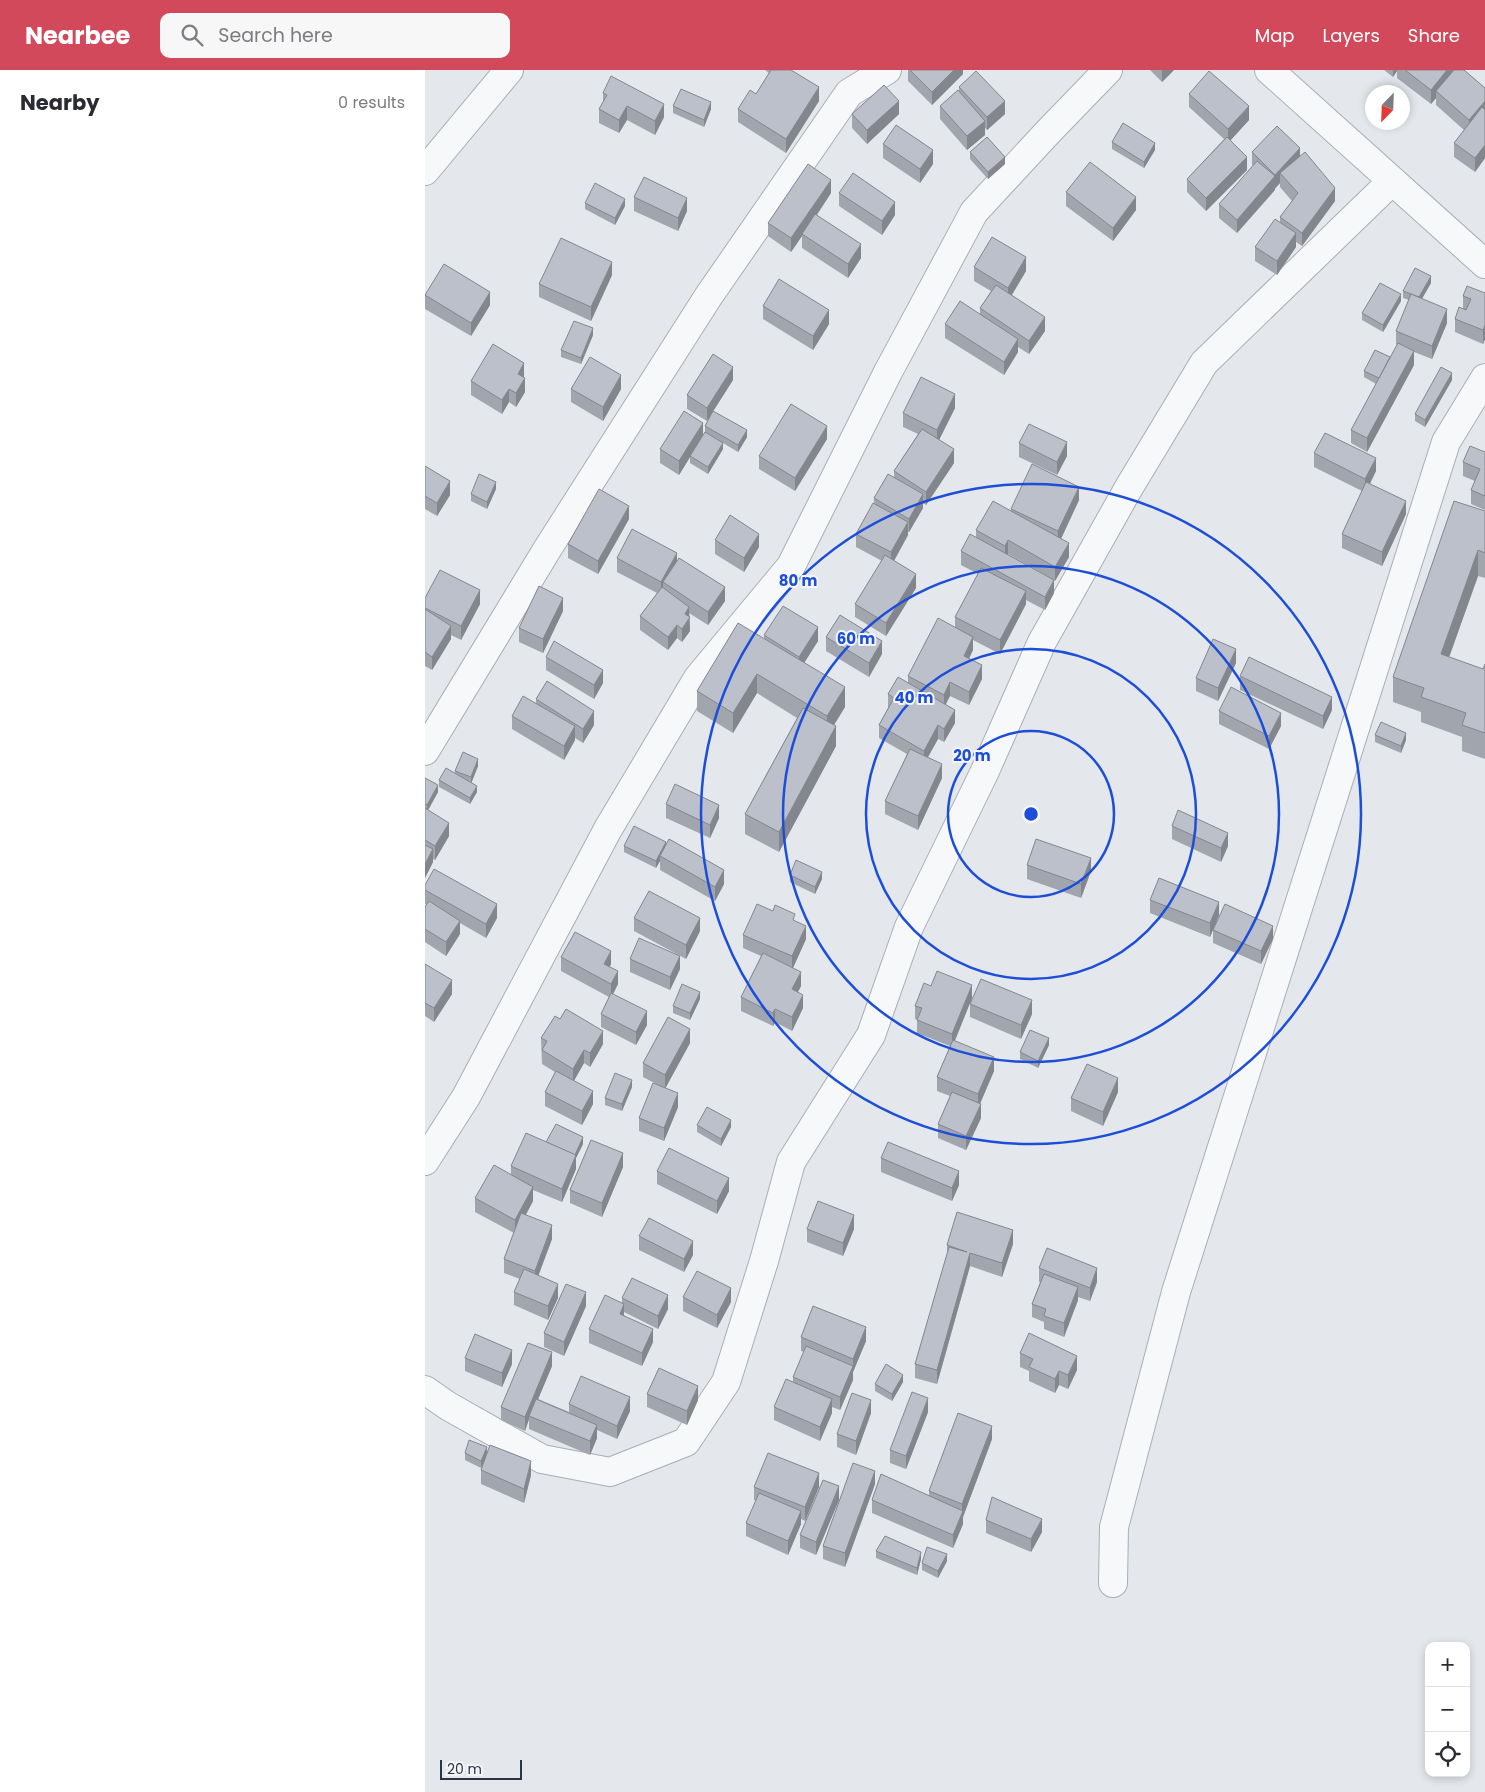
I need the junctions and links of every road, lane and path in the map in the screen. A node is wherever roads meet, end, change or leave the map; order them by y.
1 (509, 70) edge
2 (887, 70) edge
3 (1108, 70) edge
4 (1269, 70) edge
5 (425, 171) edge
6 (1392, 181) junction
7 (1485, 264) edge
8 (1485, 378) edge
9 (425, 751) edge
10 (425, 1161) edge
11 (425, 1390) edge
12 (1113, 1583) dead end

1 - 5 street
2 - 9 street
3 - 10 street
4 - 6 street
6 - 7 street
6 - 11 street
8 - 12 street

